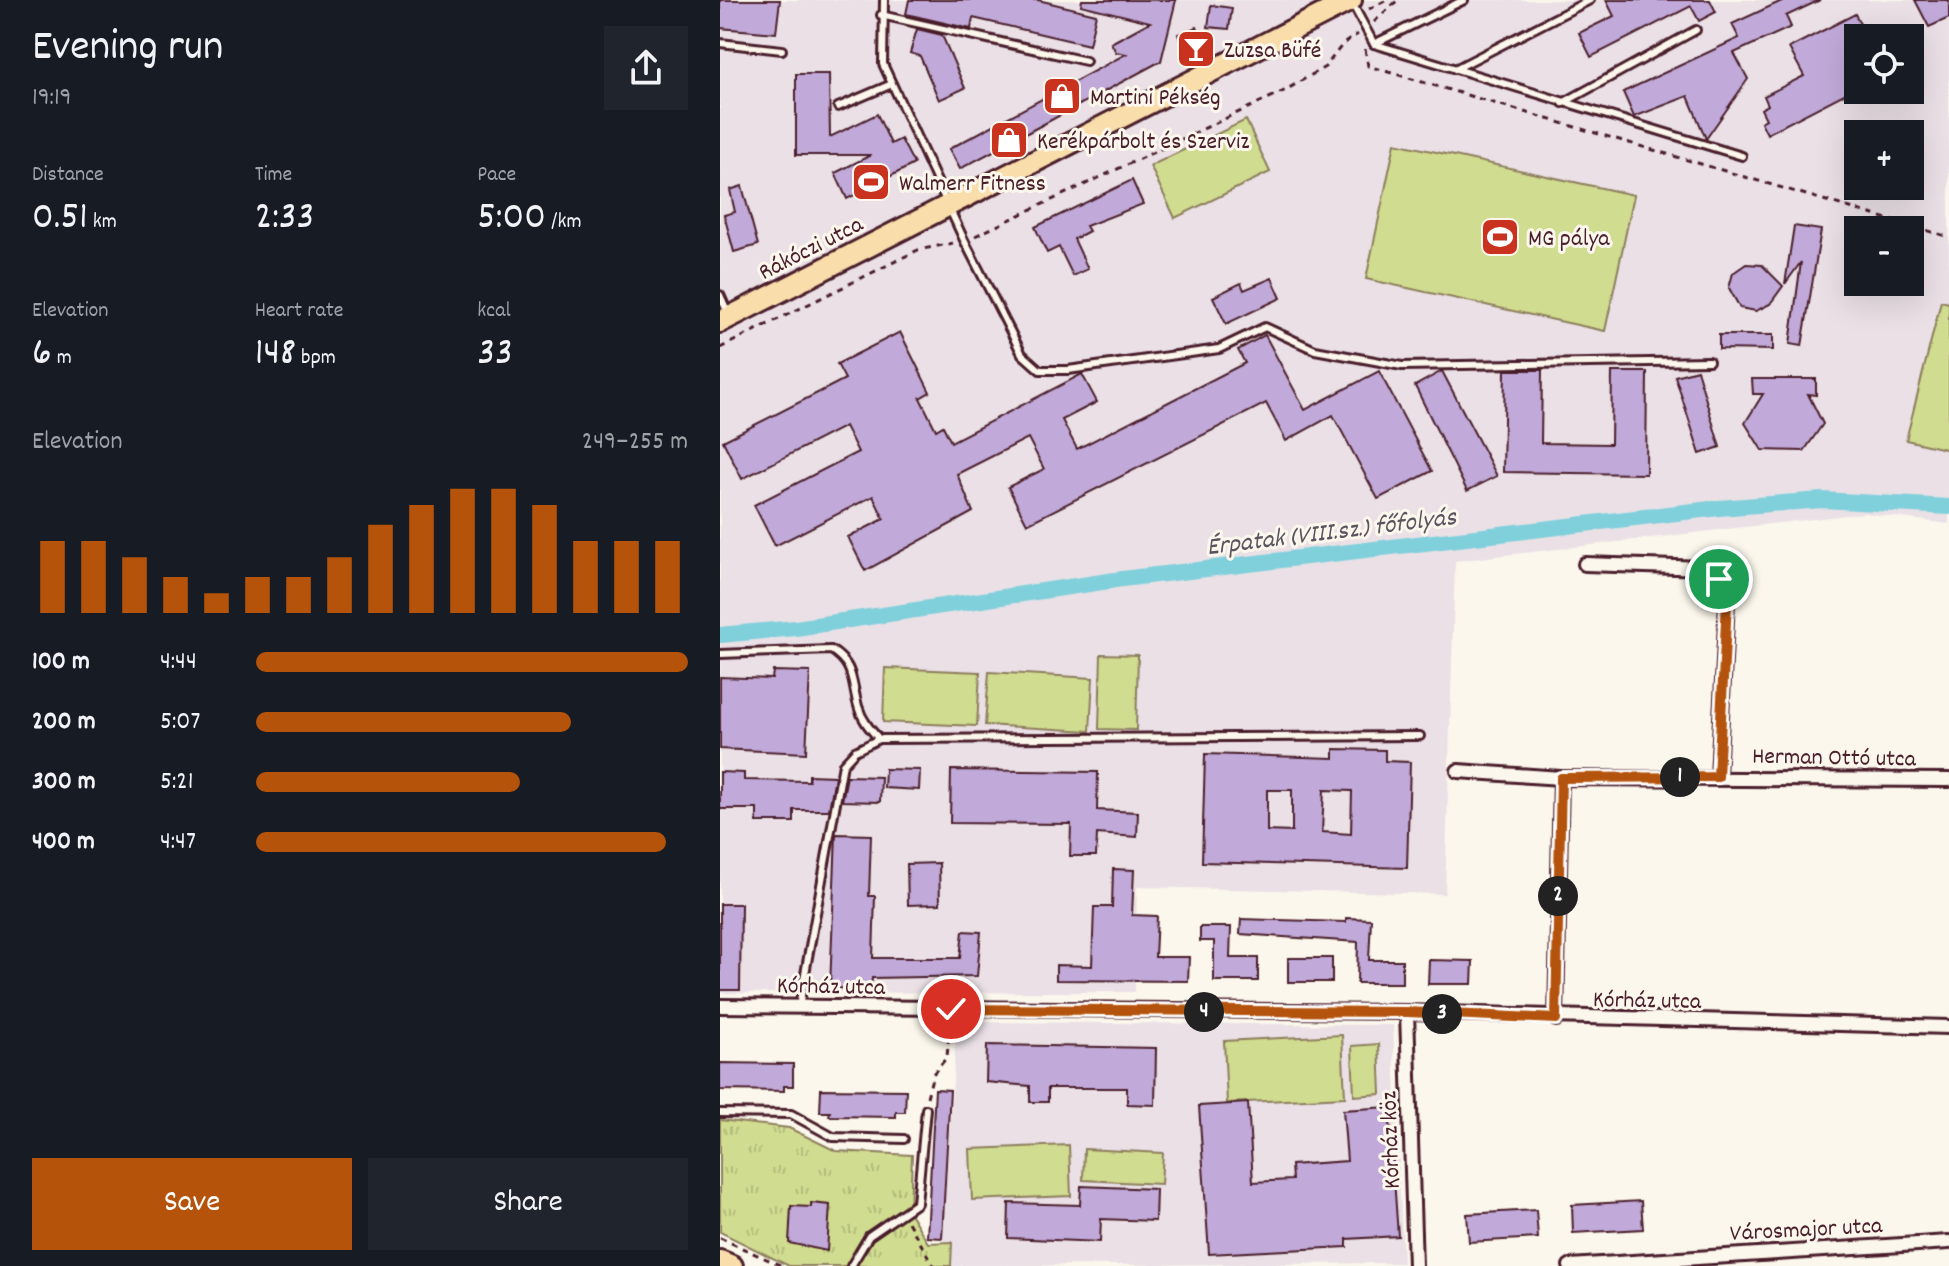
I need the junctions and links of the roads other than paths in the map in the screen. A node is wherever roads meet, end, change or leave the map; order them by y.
1 (884, 0) edge
2 (1351, 0) edge
3 (1464, 0) edge
4 (1590, 0) edge
5 (881, 15) junction
6 (1696, 30) dead end
7 (720, 43) edge
8 (1374, 44) junction
9 (782, 50) dead end
10 (1086, 61) dead end
11 (1455, 69) junction
12 (892, 84) junction
13 (1563, 103) junction
14 (838, 107) dead end
15 (1742, 156) dead end
16 (950, 204) junction
17 (720, 296) edge
18 (725, 319) edge
19 (1709, 361) dead end
20 (1585, 564) dead end
21 (720, 654) edge
22 (1420, 736) dead end
23 (879, 739) junction
24 (1458, 771) dead end
25 (1718, 777) junction
26 (1561, 778) junction
27 (1949, 780) edge
28 (720, 1006) edge
29 (799, 1007) junction
30 (1407, 1012) junction
31 (1556, 1019) junction
32 (1949, 1027) edge
33 (926, 1109) road end
34 (720, 1113) edge
35 (904, 1139) dead end
36 (1949, 1242) edge
37 (720, 1261) edge
38 (1651, 1263) edge
39 (732, 1266) edge
40 (851, 1266) edge
41 (1415, 1266) edge
42 (1570, 1266) edge

1 - 5 lane
2 - 8 lane
2 - 16 main road, Rákóczi utca
3 - 8 lane
4 - 11 lane
5 - 10 lane
5 - 12 lane
6 - 13 lane
7 - 9 lane
8 - 11 lane
11 - 13 lane
12 - 14 lane
12 - 16 lane
13 - 15 lane
16 - 18 main road, Rákóczi utca
16 - 19 lane
17 - 18 lane
20 - 25 street, Herman Ottó utca
21 - 23 lane
22 - 23 lane
23 - 29 lane
24 - 26 street, Herman Ottó utca
25 - 26 street, Herman Ottó utca
25 - 27 street, Herman Ottó utca
26 - 31 street
28 - 29 street, Kórház utca
29 - 30 street, Kórház utca
30 - 31 street, Kórház utca
30 - 41 street, Kórház köz
31 - 32 street, Kórház utca
33 - 40 lane
34 - 35 lane
36 - 38 street, Városmajor utca
37 - 39 main road
38 - 42 street, Városmajor utca

